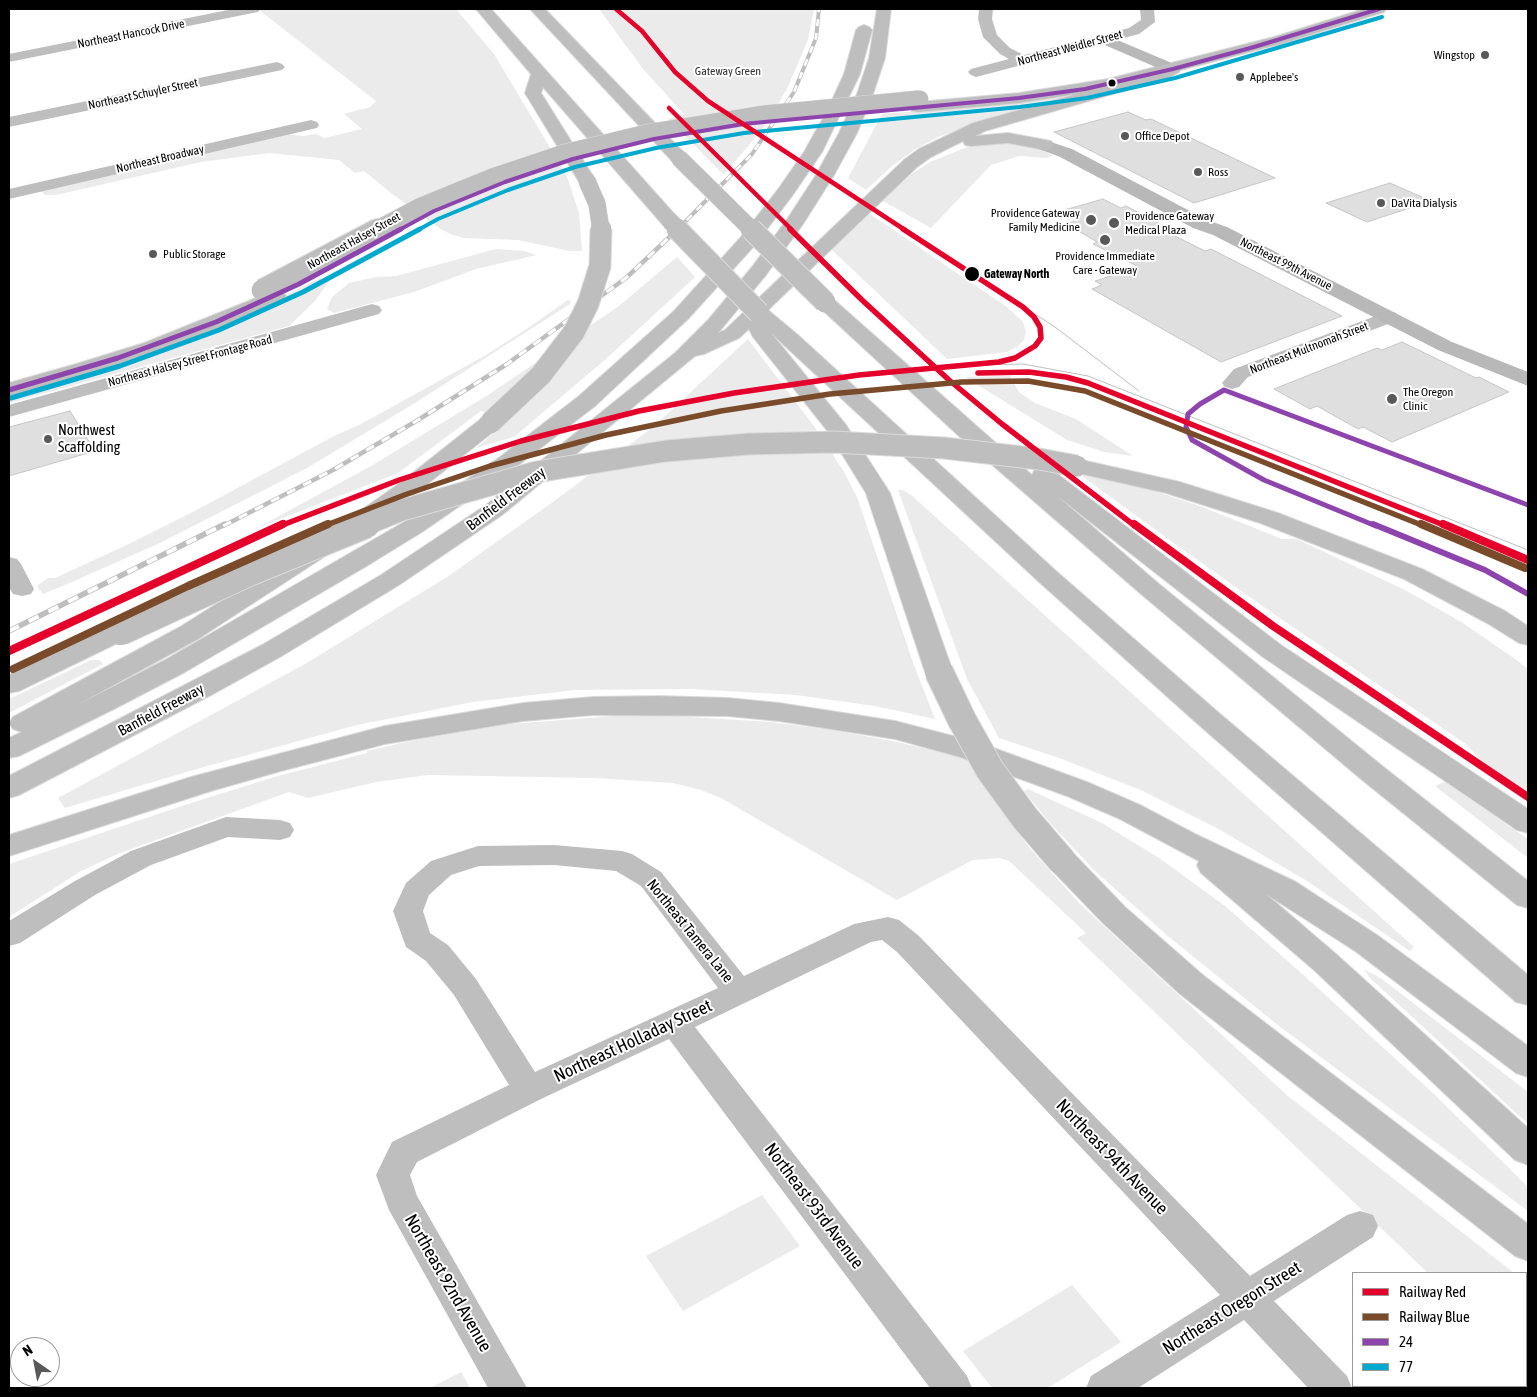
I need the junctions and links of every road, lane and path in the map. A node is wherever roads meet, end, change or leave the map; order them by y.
1 (253, 9) edge
2 (483, 9) edge
3 (537, 9) edge
4 (867, 9) edge
5 (884, 9) edge
6 (986, 9) edge
7 (1147, 9) edge
8 (1379, 9) edge
9 (1302, 16) dead end
10 (1103, 39) junction
11 (9, 58) edge
12 (1022, 60) junction
13 (1165, 66) junction
14 (277, 67) dead end
15 (976, 72) dead end
16 (539, 74) junction
17 (9, 122) edge
18 (311, 125) dead end
19 (1045, 145) joint
20 (911, 162) junction
21 (9, 194) edge
22 (269, 293) junction
23 (372, 310) dead end
24 (1389, 317) junction
25 (784, 347) junction
26 (682, 357) junction
27 (9, 379) edge
28 (1528, 380) edge
29 (1232, 384) dead end
30 (9, 390) edge
31 (9, 411) edge
32 (968, 432) junction
33 (1360, 552) junction
34 (9, 564) edge
35 (22, 589) dead end
36 (1528, 637) edge
37 (1528, 653) edge
38 (9, 685) edge
39 (9, 731) edge
40 (9, 749) edge
41 (9, 788) edge
42 (1528, 822) edge
43 (280, 830) dead end
44 (1184, 841) junction
45 (9, 846) edge
46 (1528, 897) edge
47 (888, 928) joint
48 (9, 935) edge
49 (739, 992) junction
50 (1528, 993) edge
51 (674, 1023) junction
52 (1528, 1064) edge
53 (528, 1090) junction
54 (1528, 1150) edge
55 (393, 1175) joint
56 (1360, 1226) dead end
57 (1528, 1246) edge
58 (1248, 1299) junction
59 (508, 1388) edge
60 (954, 1388) edge
61 (1104, 1388) edge
62 (1333, 1388) edge

1 - 11 street, Northeast Hancock Drive
2 - 16 main road
3 - 32 main road, bridge
4 - 40 main road, Banfield Freeway
5 - 26 main road, Banfield Freeway
6 - 12 street
7 - 10 street, Northeast Weidler Street
8 - 13 main road, Northeast Halsey Street
9 - 13 main road, Northeast Halsey Street
10 - 12 street, Northeast Weidler Street
10 - 13 street
12 - 15 street, Northeast Weidler Street
13 - 20 main road
13 - 22 main road, Northeast Halsey Street
14 - 17 street, Northeast Schuyler Street
16 - 25 main road, bridge
16 - 39 main road, bridge
18 - 21 street, Northeast Broadway
19 - 20 main road
19 - 24 street, Northeast 99th Avenue
20 - 26 main road
22 - 27 main road, Northeast Halsey Street
22 - 30 main road, Northeast Halsey Street
23 - 31 street, Northeast Halsey Street Frontage Road
24 - 28 street, Northeast 99th Avenue
24 - 29 street, Northeast Multnomah Street
25 - 50 main road
25 - 57 main road, bridge
26 - 41 main road, Banfield Freeway
32 - 42 main road
32 - 46 main road
33 - 36 main road
33 - 37 main road
33 - 38 main road, bridge
34 - 35 street
43 - 48 street
44 - 45 main road
44 - 52 main road
44 - 54 main road
47 - 49 street, Northeast Holladay Street
47 - 58 street, Northeast 94th Avenue
49 - 51 street, Northeast Holladay Street
49 - 53 street, Northeast Tamera Lane
51 - 53 street, Northeast Holladay Street
51 - 60 street, Northeast 93rd Avenue
53 - 55 street, Northeast Holladay Street
55 - 59 street, Northeast 92nd Avenue
56 - 58 street, Northeast Oregon Street
58 - 61 street, Northeast Oregon Street
58 - 62 street, Northeast 94th Avenue

